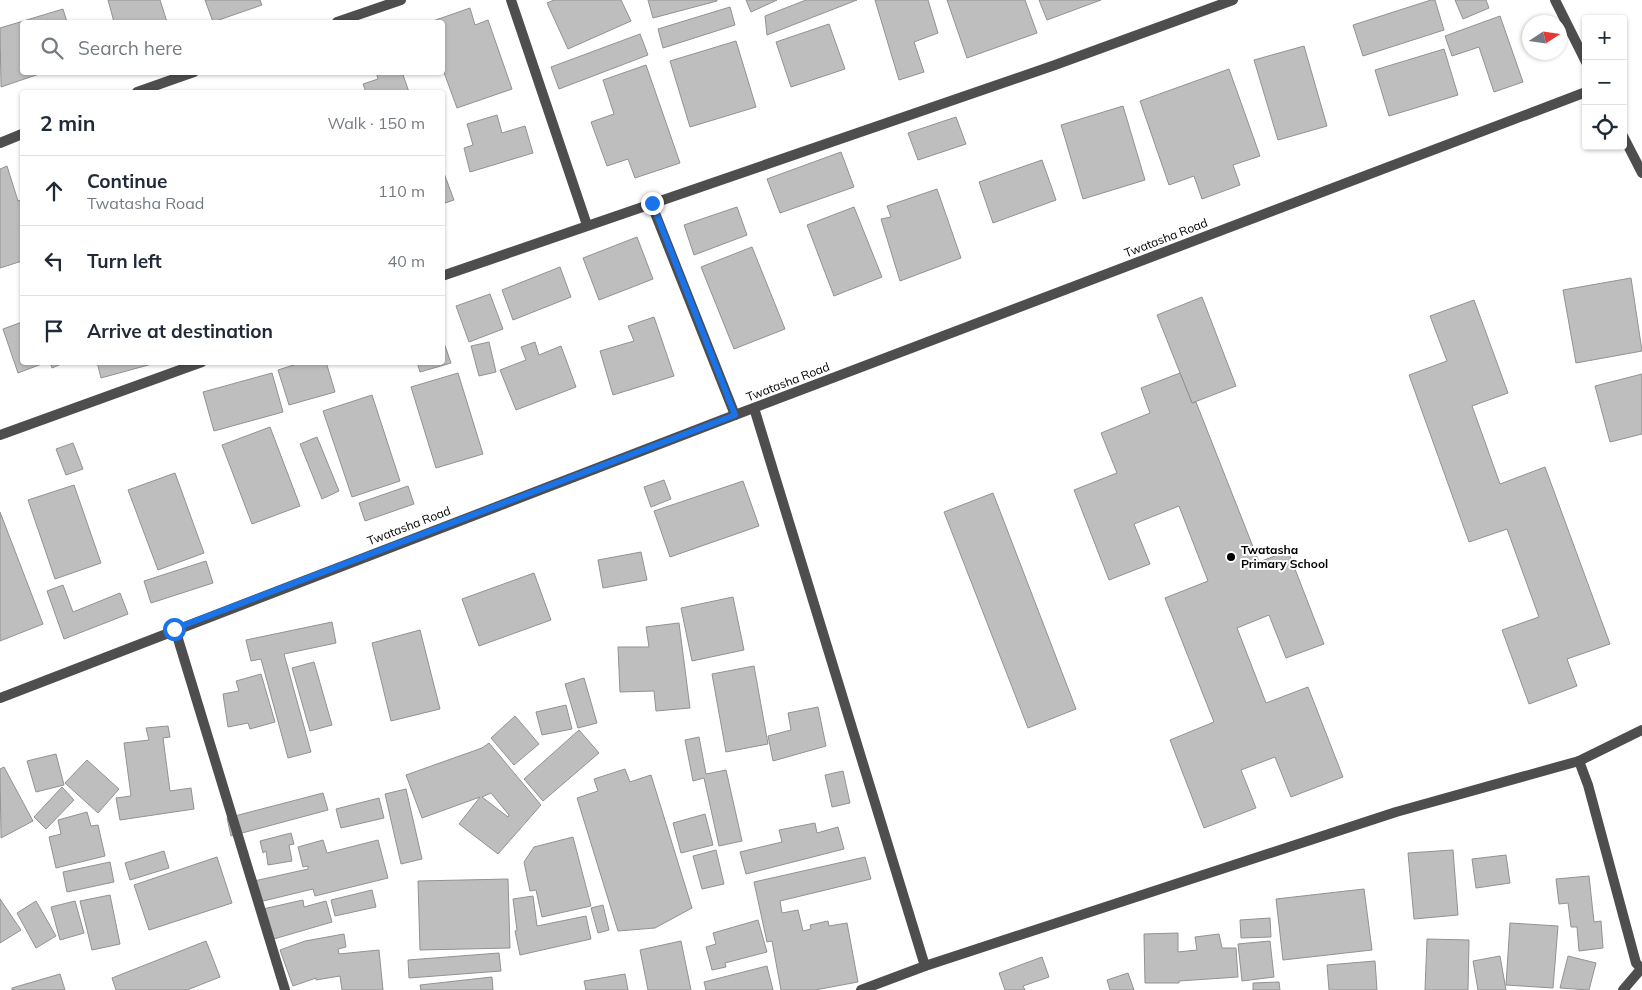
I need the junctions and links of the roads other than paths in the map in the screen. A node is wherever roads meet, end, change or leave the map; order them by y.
1 (401, 0) edge
2 (511, 0) edge
3 (1233, 0) edge
4 (1555, 0) edge
5 (343, 20) edge
6 (1585, 60) edge
7 (185, 75) edge
8 (143, 90) edge
9 (1582, 94) edge
10 (20, 135) edge
11 (0, 143) edge
12 (1627, 144) edge
13 (1642, 173) edge
14 (652, 203) junction
15 (587, 225) junction
16 (445, 275) edge
17 (194, 365) edge
18 (754, 408) junction
19 (735, 415) junction
20 (0, 435) edge
21 (174, 629) junction
22 (0, 698) edge
23 (1642, 730) edge
24 (1579, 761) junction
25 (925, 966) junction
26 (1641, 969) edge
27 (285, 990) edge
28 (860, 990) edge
29 (1622, 990) edge

1 - 5 street
2 - 15 street
3 - 14 street
4 - 6 street
7 - 8 street
9 - 18 street, Twatasha Road
10 - 11 street
12 - 13 street
14 - 15 street
14 - 19 street
15 - 16 street
17 - 20 street
18 - 19 street, Twatasha Road
18 - 25 street
19 - 21 street, Twatasha Road
21 - 22 street, Twatasha Road
21 - 27 street
23 - 24 street
24 - 25 street
24 - 26 street
25 - 28 street
26 - 29 street

